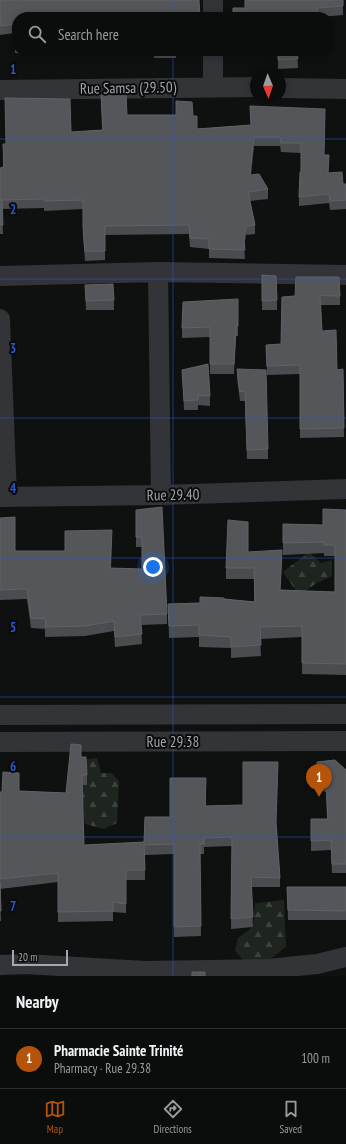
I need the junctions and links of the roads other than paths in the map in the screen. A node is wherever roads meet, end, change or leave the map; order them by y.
1 (213, 0) edge
2 (213, 12) edge
3 (213, 56) edge
4 (213, 87) junction
5 (250, 87) edge
6 (286, 88) edge
7 (346, 89) edge
8 (0, 90) edge
9 (158, 272) junction
10 (346, 275) edge
11 (0, 276) edge
12 (0, 319) edge
13 (346, 490) edge
14 (161, 495) junction
15 (3, 497) edge
16 (346, 714) edge
17 (0, 715) edge
18 (346, 741) edge
19 (0, 742) edge
20 (346, 958) edge
21 (0, 965) edge
22 (145, 973) edge

1 - 2 street
3 - 4 street
4 - 5 street, Rue Samsa (29.50)
4 - 8 street, Rue Samsa (29.50)
6 - 7 street
9 - 10 street
9 - 11 street
9 - 14 street
12 - 15 street
13 - 14 street, Rue 29.40
14 - 15 street, Rue 29.40
16 - 17 street
18 - 19 street, Rue 29.38
20 - 22 street
21 - 22 street

